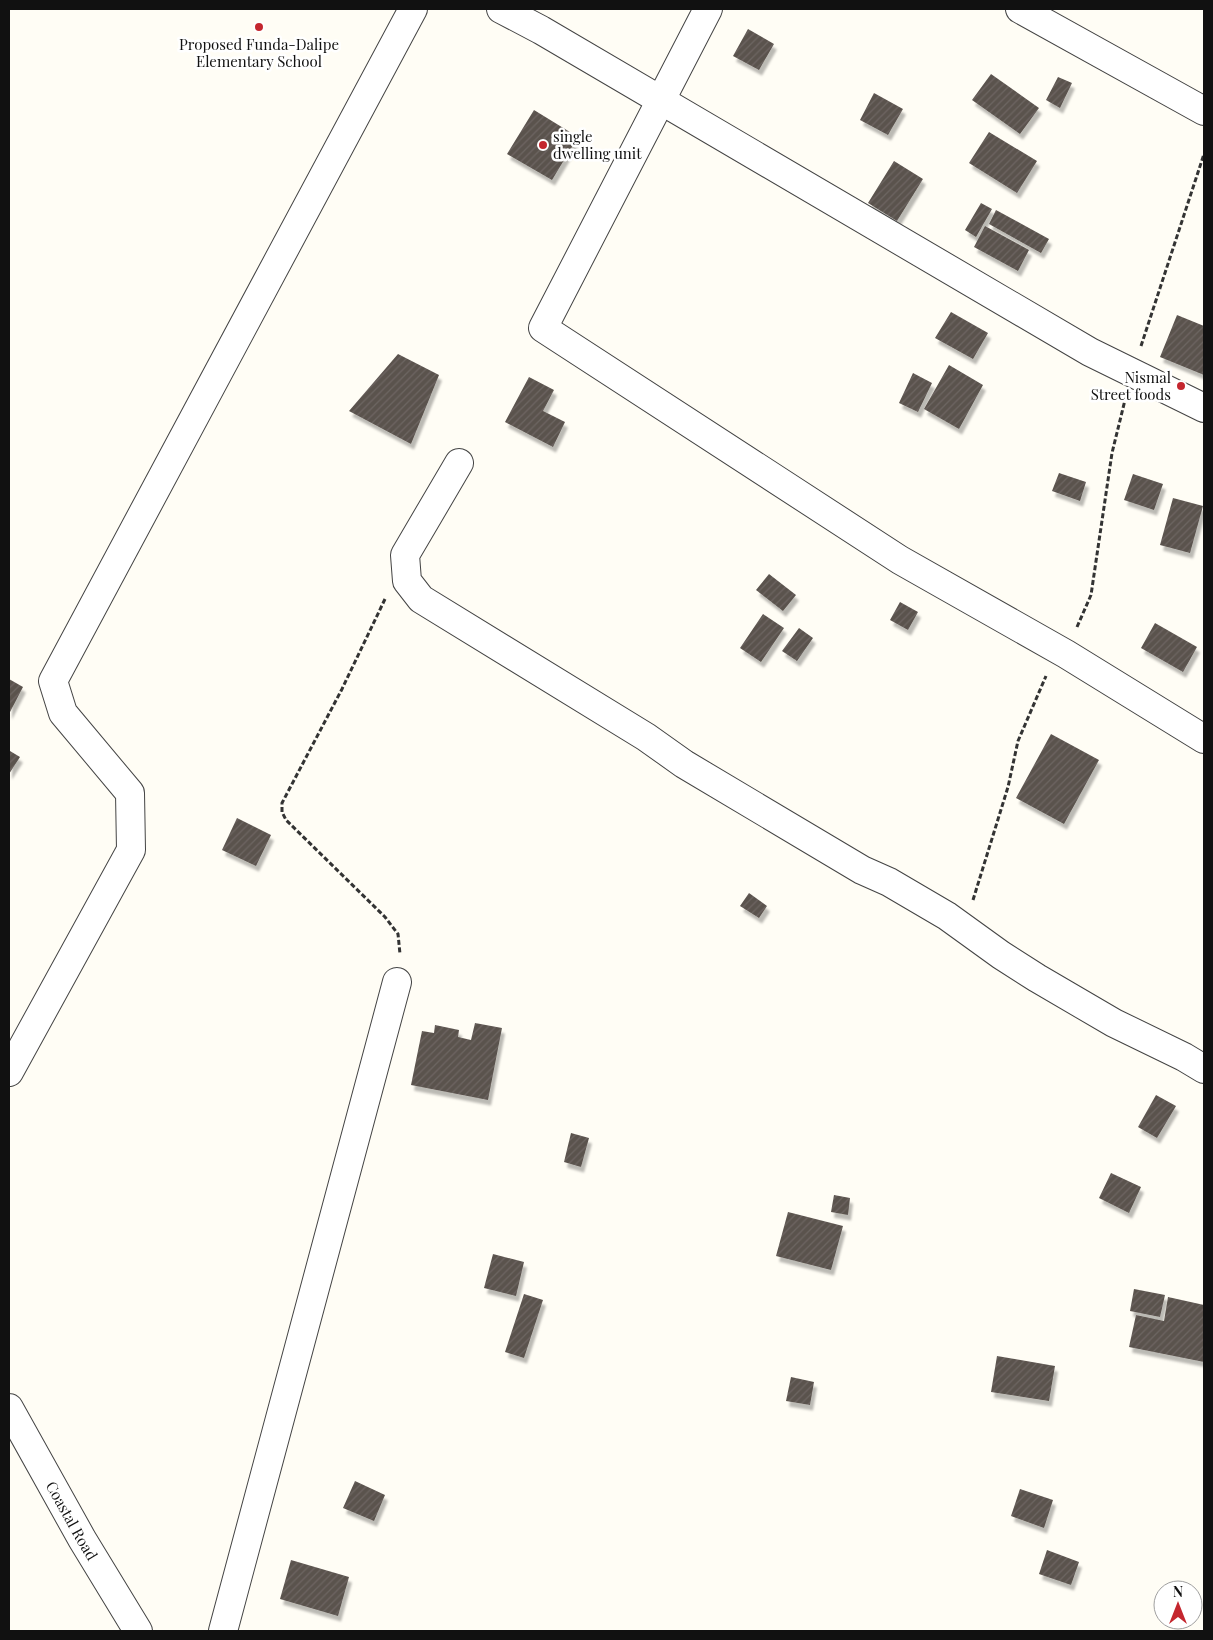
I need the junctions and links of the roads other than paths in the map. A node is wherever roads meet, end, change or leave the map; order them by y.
1 (413, 9) edge
2 (501, 9) edge
3 (708, 9) edge
4 (1020, 9) edge
5 (660, 99) junction
6 (1204, 110) edge
7 (1204, 408) edge
8 (460, 463) dead end
9 (1204, 739) edge
10 (397, 982) road end
11 (1204, 1069) edge
12 (9, 1072) edge
13 (9, 1408) edge
14 (138, 1631) edge
15 (223, 1631) edge

1 - 12 street
2 - 5 street
3 - 5 street
4 - 6 street
5 - 7 street
5 - 9 street
8 - 11 street
10 - 15 street
13 - 14 street, Coastal Road

